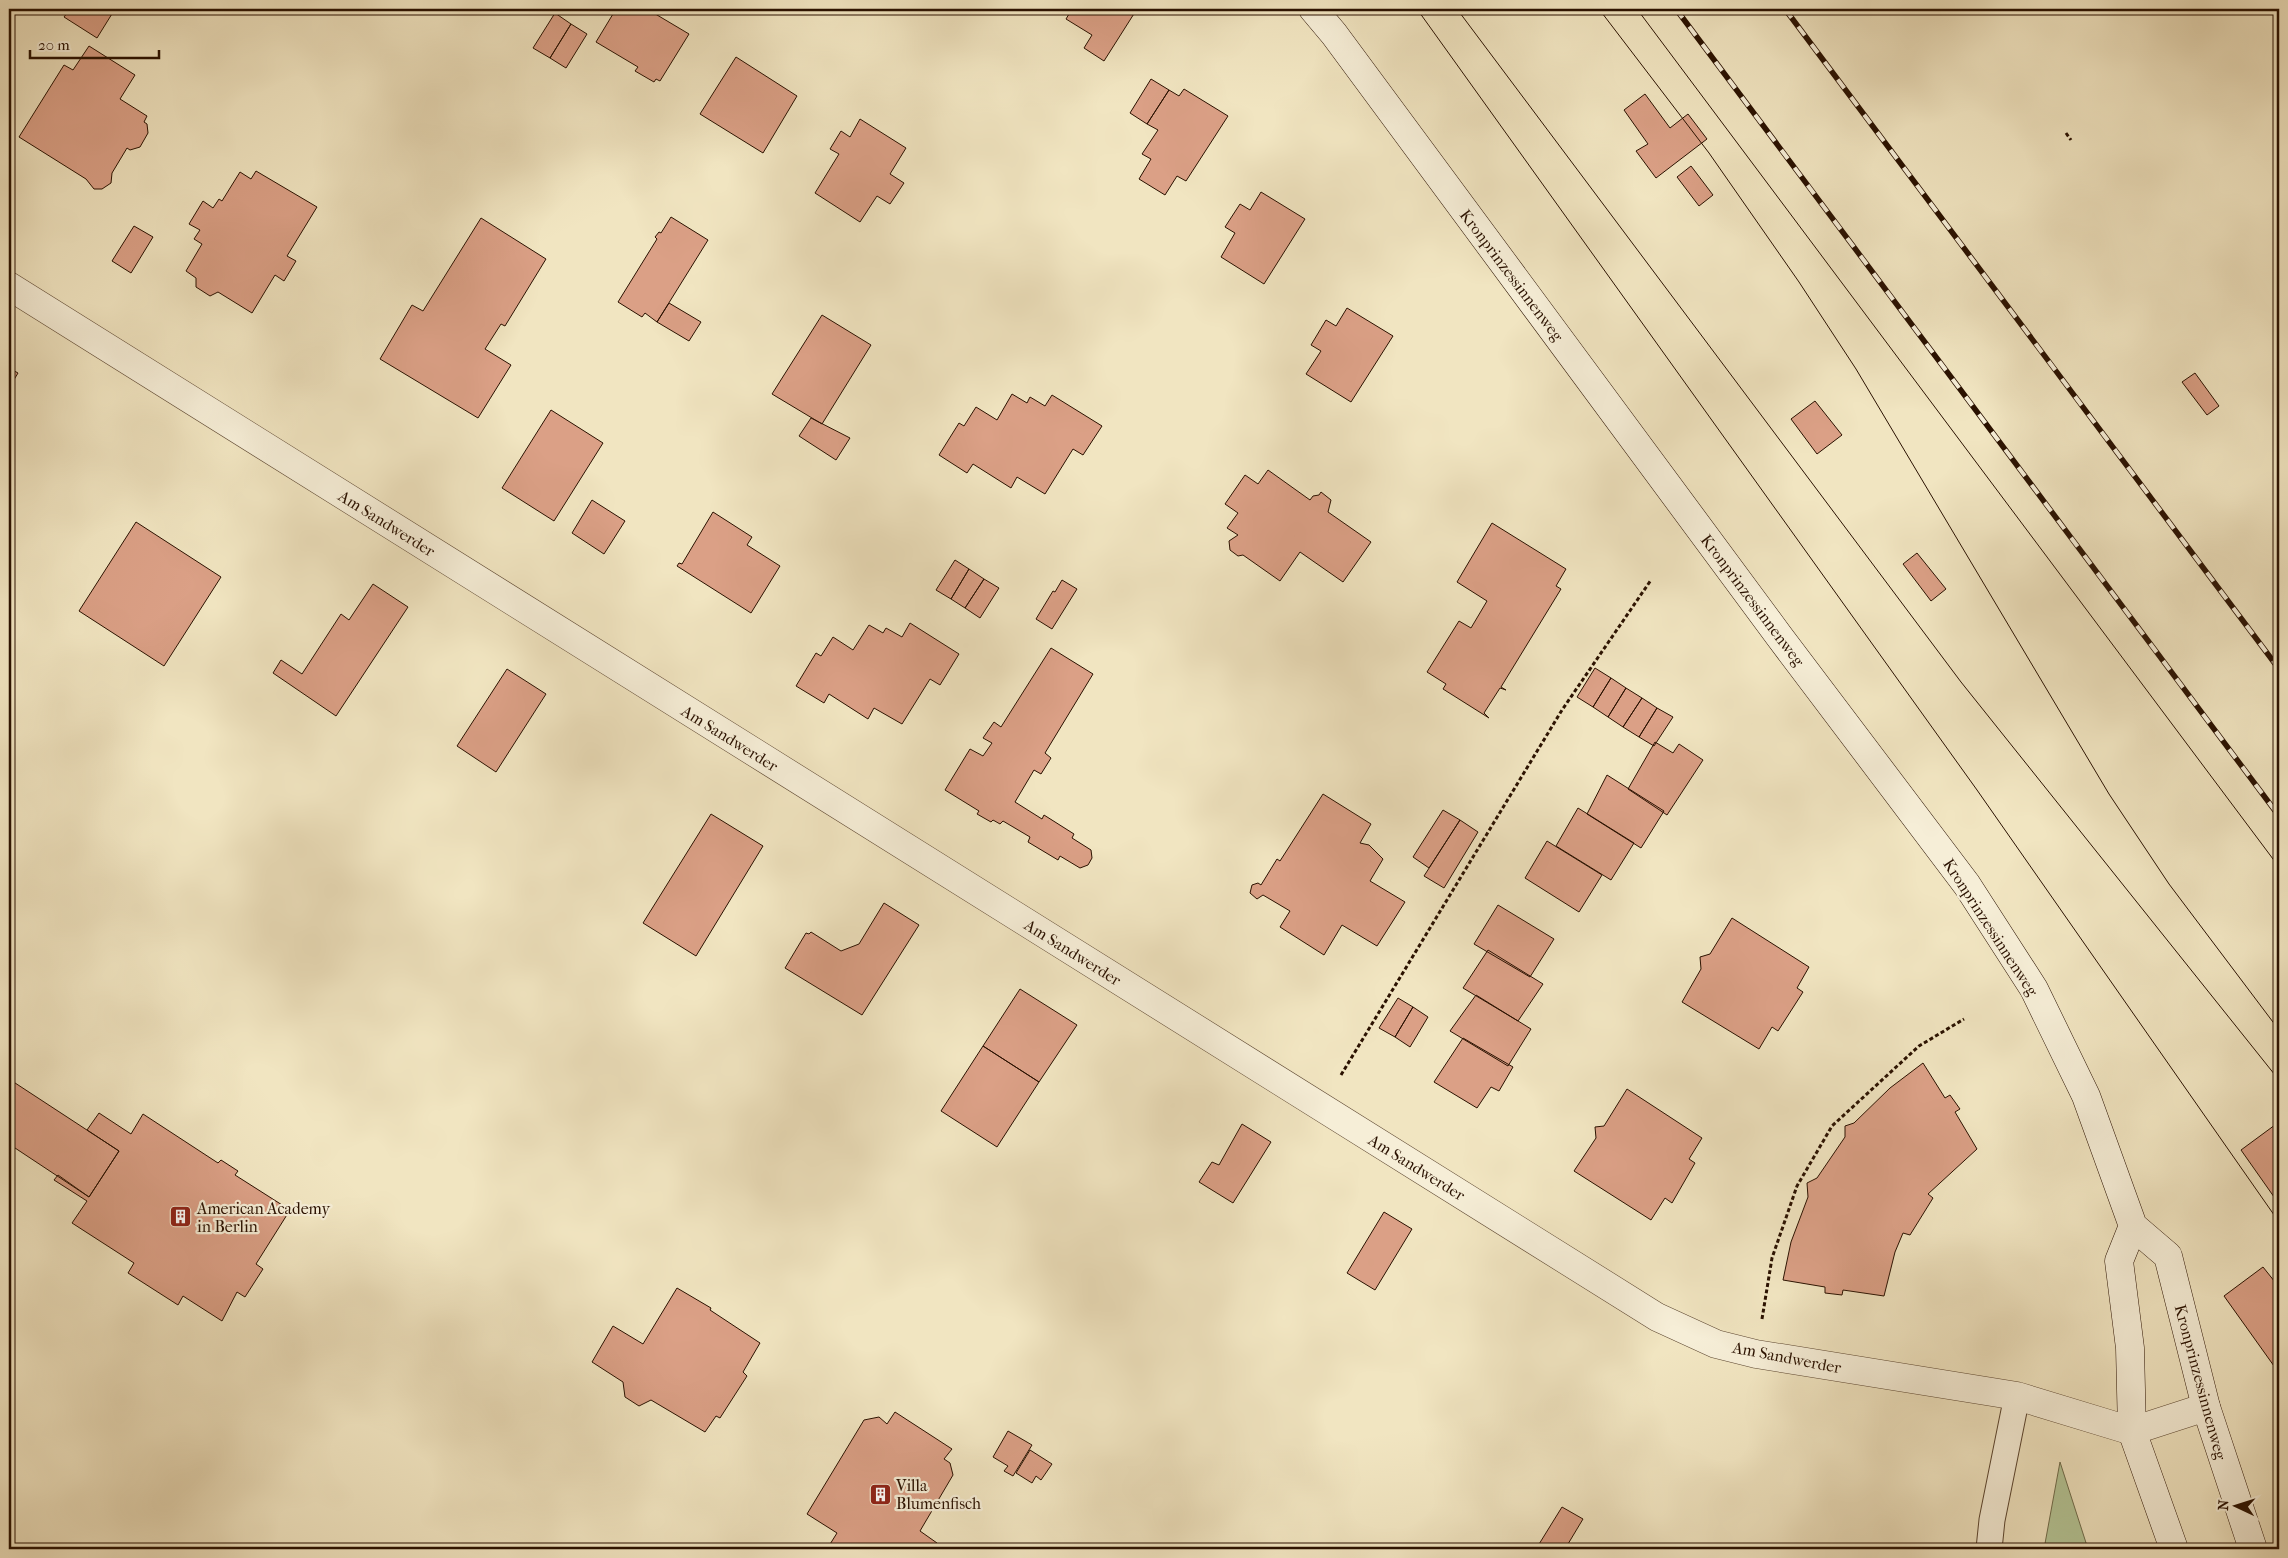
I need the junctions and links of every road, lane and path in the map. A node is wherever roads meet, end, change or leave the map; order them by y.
1 (1313, 9) edge
2 (2066, 133) dead end
3 (2071, 140) dead end
4 (9, 286) edge
5 (1651, 580) dead end
6 (1964, 1019) dead end
7 (1321, 1107) junction
8 (2133, 1226) junction
9 (1756, 1354) junction
10 (2017, 1396) junction
11 (2206, 1407) junction
12 (2132, 1431) junction
13 (1989, 1549) edge
14 (2174, 1549) edge
15 (2253, 1549) edge

1 - 8 street, Kronprinzessinnenweg
2 - 3 path
4 - 7 street, Am Sandwerder
5 - 7 path
6 - 9 path
7 - 9 street, Am Sandwerder
8 - 11 street, Kronprinzessinnenweg
8 - 12 street
9 - 10 street, Am Sandwerder
10 - 12 street, Am Sandwerder
10 - 13 lane
11 - 12 street
11 - 15 street, Kronprinzessinnenweg
12 - 14 street

